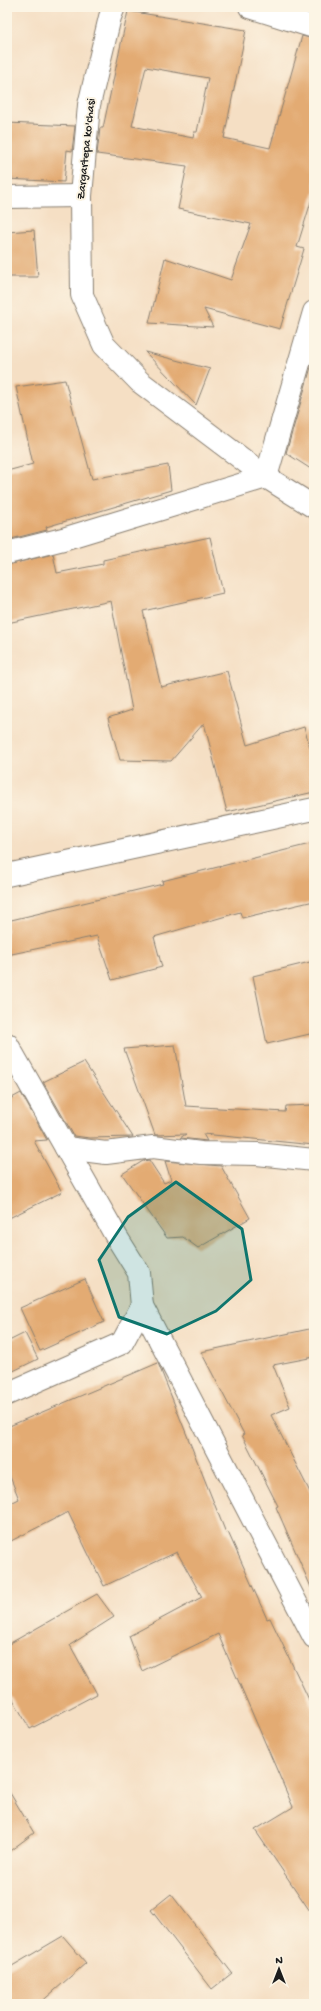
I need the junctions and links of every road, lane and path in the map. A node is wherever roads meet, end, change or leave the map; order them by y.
1 (114, 7) edge
2 (250, 7) edge
3 (314, 27) edge
4 (7, 196) edge
5 (81, 196) junction
6 (314, 312) edge
7 (266, 477) junction
8 (314, 507) edge
9 (7, 553) edge
10 (314, 809) edge
11 (7, 875) edge
12 (7, 1044) edge
13 (66, 1148) junction
14 (314, 1160) edge
15 (142, 1306) junction
16 (7, 1394) edge
17 (314, 1637) edge

1 - 5 street, Zargartepa ko'chasi
2 - 3 street
4 - 5 street
5 - 7 street, Zargartepa ko'chasi
6 - 7 street
7 - 8 street
7 - 9 street
10 - 11 street
12 - 13 street
13 - 14 street
13 - 15 street
15 - 16 street
15 - 17 street

